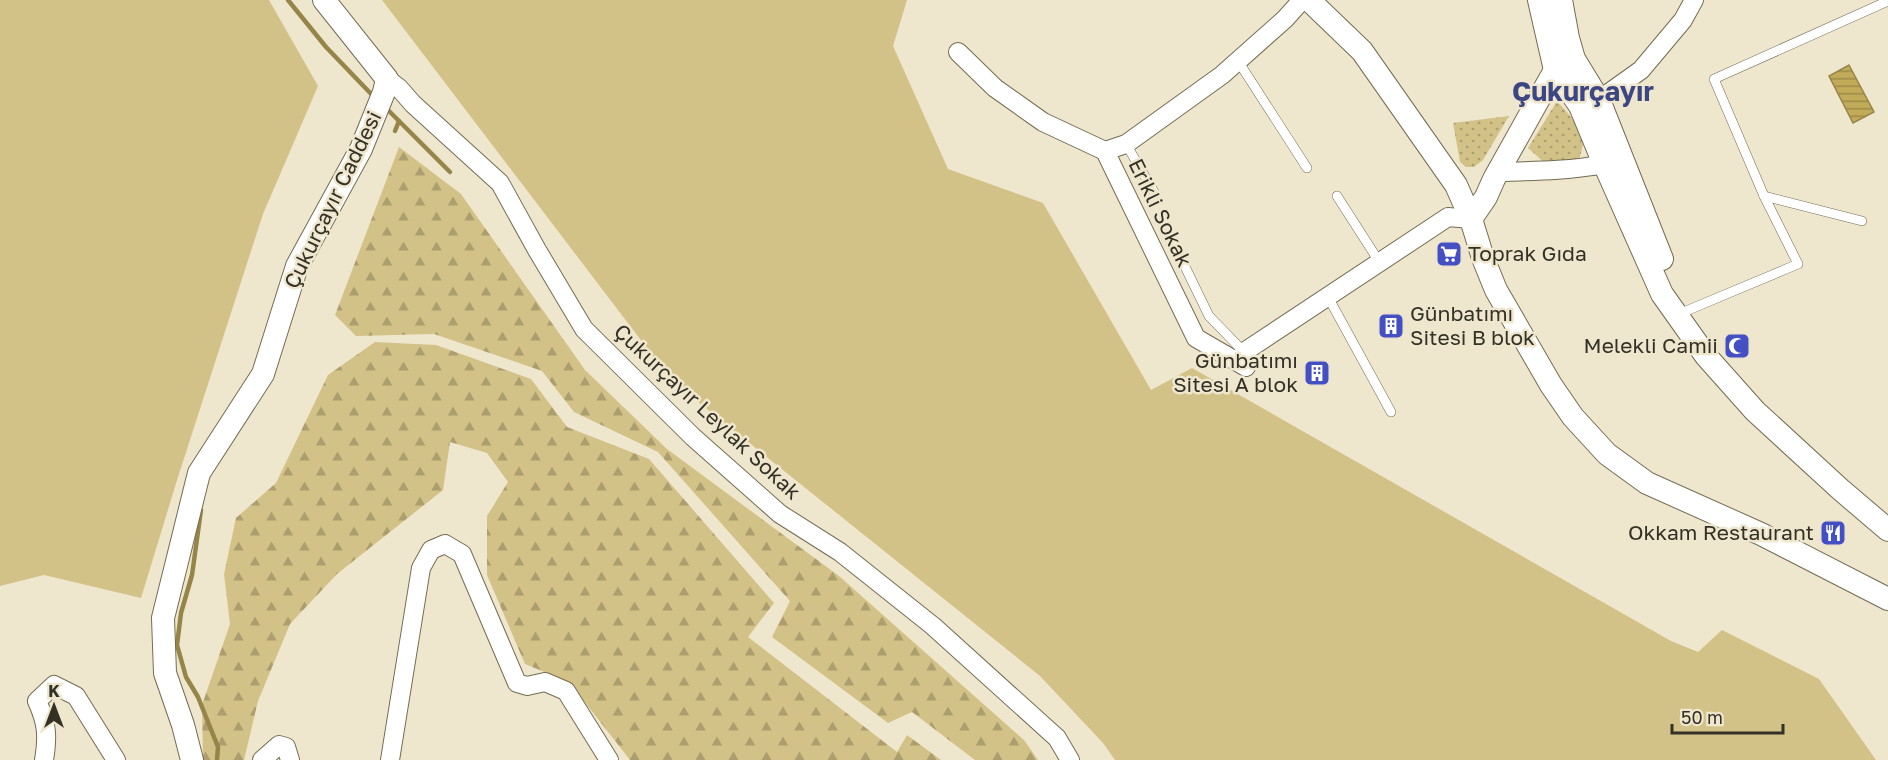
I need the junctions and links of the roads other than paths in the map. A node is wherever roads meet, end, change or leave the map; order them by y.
1 (324, 0) edge
2 (1302, 0) edge
3 (1309, 0) edge
4 (1539, 0) edge
5 (1561, 0) edge
6 (1694, 0) edge
7 (1888, 1) edge
8 (958, 52) dead end
9 (1238, 61) junction
10 (1565, 65) junction
11 (386, 85) junction
12 (1599, 100) junction
13 (1126, 144) junction
14 (1106, 151) junction
15 (1604, 164) junction
16 (1307, 168) dead end
17 (1498, 172) junction
18 (1154, 192) dead end
19 (1337, 196) dead end
20 (1764, 196) junction
21 (1471, 219) junction
22 (1862, 221) dead end
23 (1175, 246) dead end
24 (1380, 263) junction
25 (1328, 297) junction
26 (1686, 311) junction
27 (1706, 356) junction
28 (1245, 359) junction
29 (1390, 412) dead end
30 (1888, 530) edge
31 (1888, 598) edge
32 (44, 760) edge
33 (116, 760) edge
34 (192, 760) edge
35 (262, 760) edge
36 (290, 760) edge
37 (390, 760) edge
38 (609, 760) edge
39 (1070, 760) edge

1 - 11 street
2 - 9 street
3 - 21 street
4 - 10 street
5 - 10 street
6 - 12 street
7 - 20 lane
8 - 14 street, Erikli Sokak
9 - 13 street
9 - 16 lane
10 - 12 street
10 - 15 street
10 - 17 street
11 - 34 street, Çukurçayır Caddesi
11 - 39 street, Çukurçayır Leylak Sokak
12 - 26 street
13 - 14 street
13 - 18 lane
14 - 28 street, Erikli Sokak
15 - 17 street
15 - 27 street
17 - 21 street
19 - 24 lane
20 - 22 lane
20 - 26 lane
21 - 24 street
21 - 31 street
23 - 28 lane
24 - 25 street
25 - 28 street
25 - 29 lane
26 - 27 street
27 - 30 street
32 - 33 street
35 - 36 street
37 - 38 street

